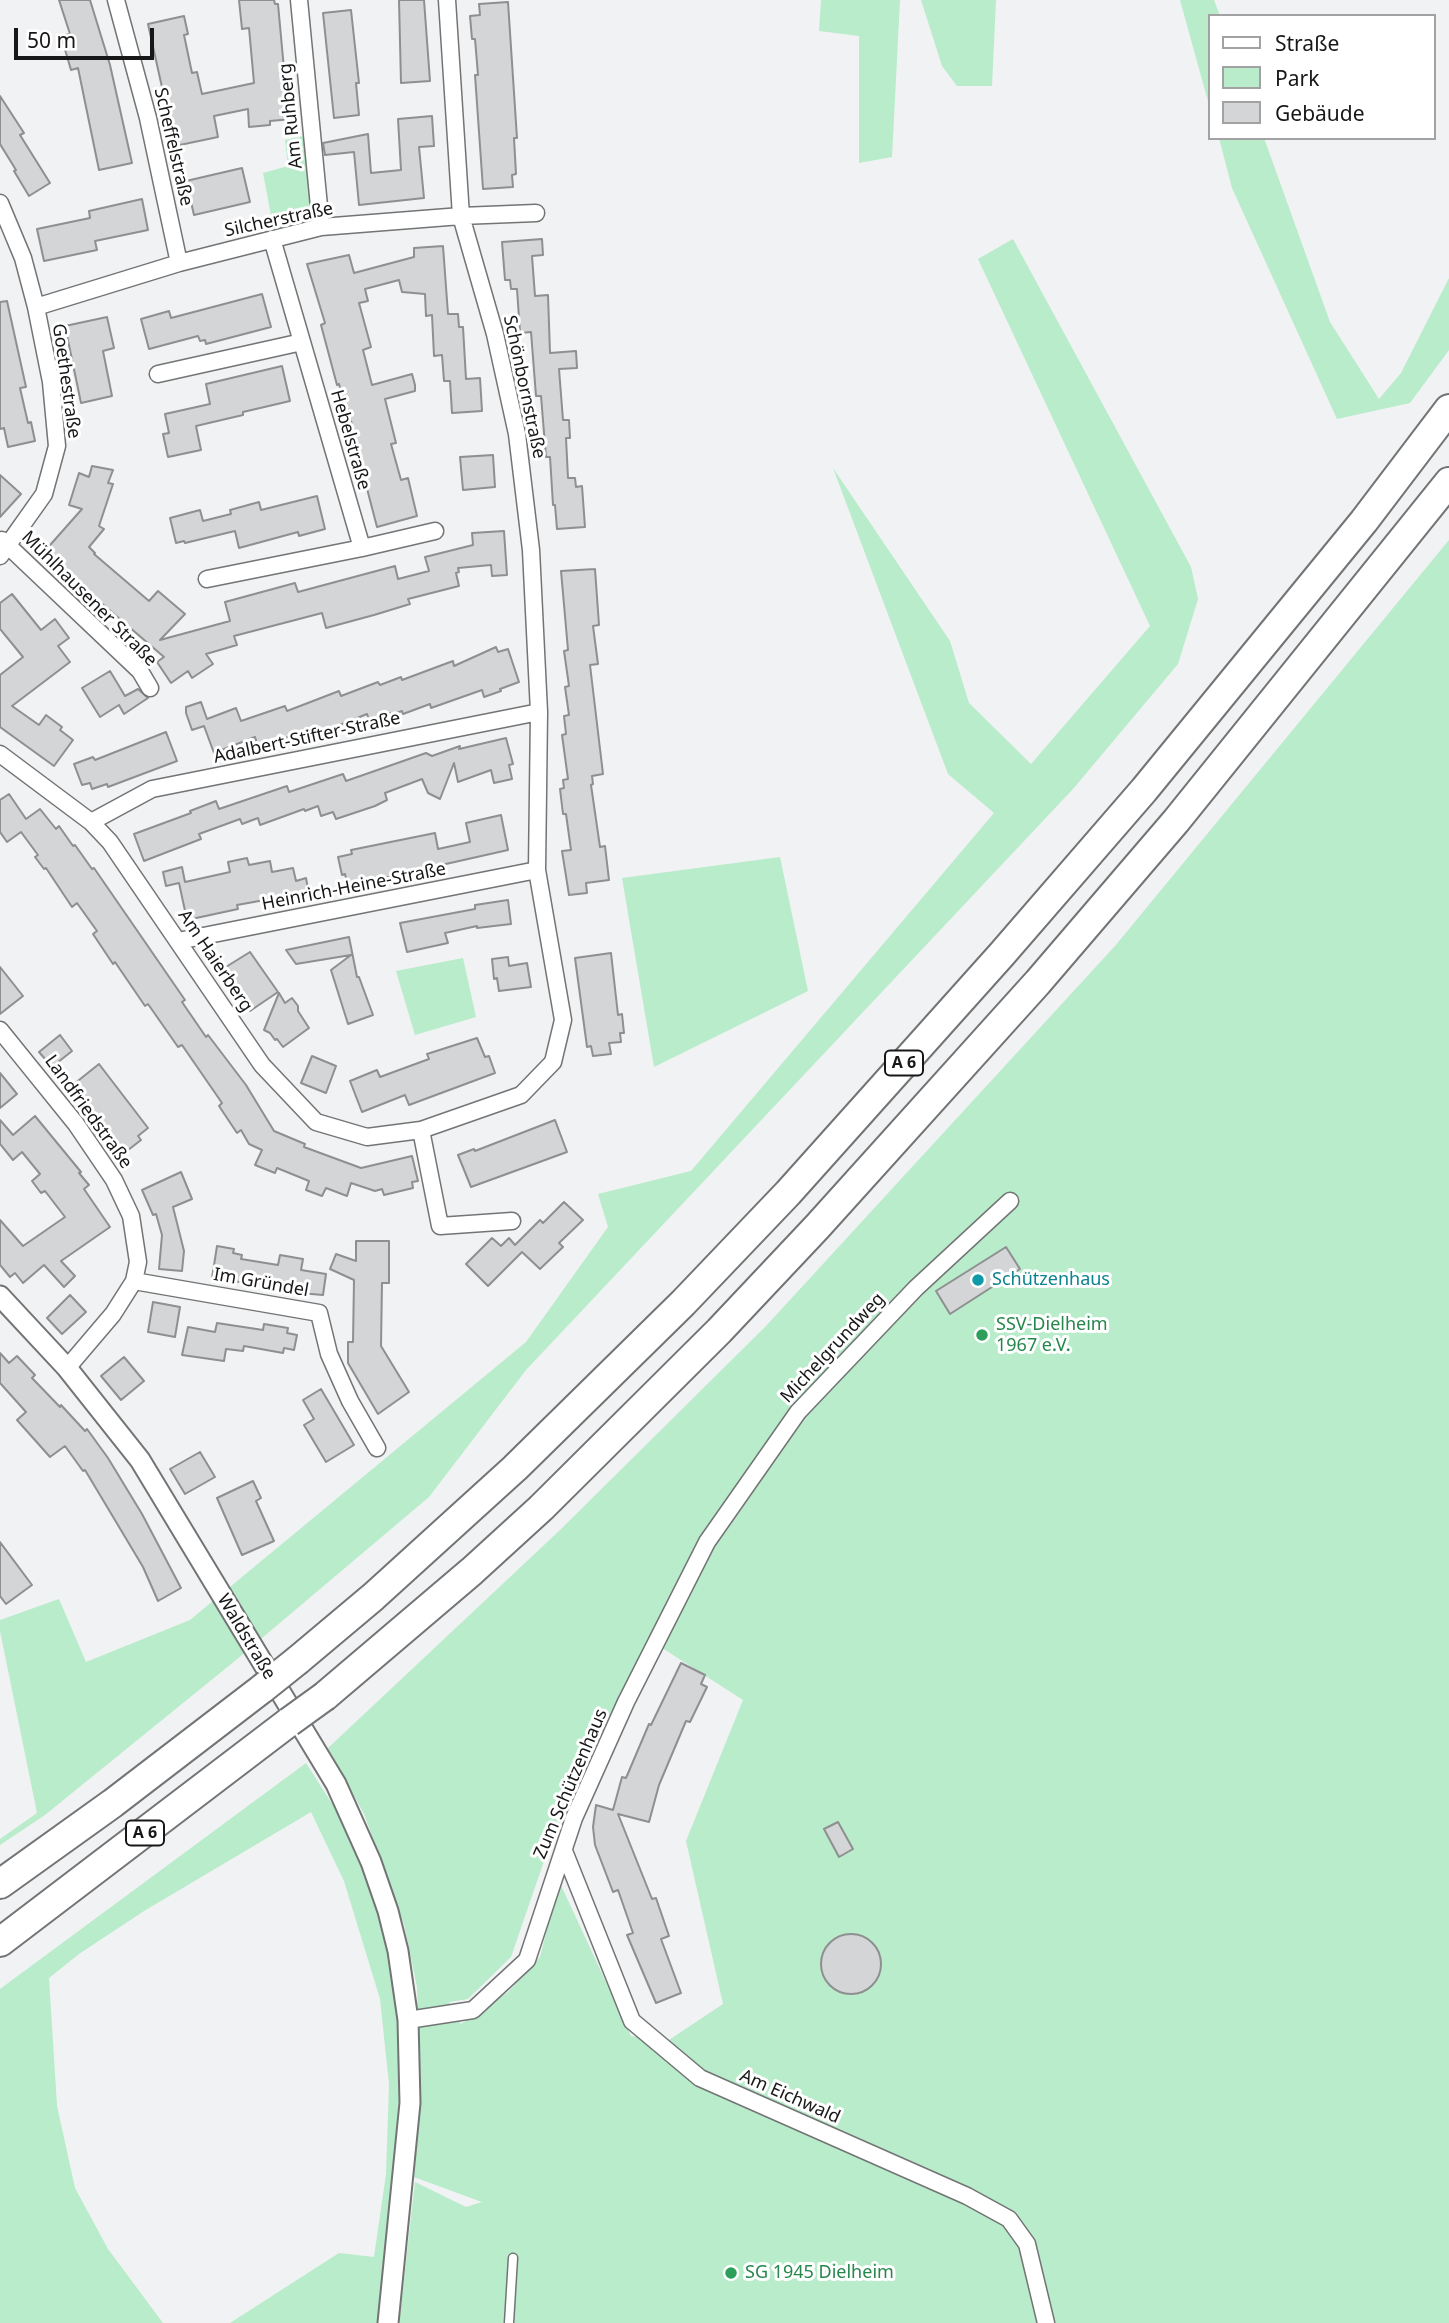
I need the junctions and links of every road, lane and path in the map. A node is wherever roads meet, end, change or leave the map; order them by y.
1 (116, 0) edge
2 (299, 0) edge
3 (447, 0) edge
4 (0, 203) edge
5 (536, 214) dead end
6 (460, 216) junction
7 (321, 227) junction
8 (272, 239) junction
9 (179, 263) junction
10 (36, 307) junction
11 (302, 342) junction
12 (158, 374) dead end
13 (1449, 409) edge
14 (1449, 482) edge
15 (435, 531) dead end
16 (3, 547) edge
17 (362, 548) junction
18 (207, 579) dead end
19 (150, 688) dead end
20 (538, 712) junction
21 (0, 754) edge
22 (91, 822) junction
23 (537, 870) junction
24 (178, 941) junction
25 (0, 1030) edge
26 (421, 1130) junction
27 (1010, 1201) dead end
28 (512, 1221) dead end
29 (134, 1281) junction
30 (0, 1296) edge
31 (67, 1368) junction
32 (377, 1448) dead end
33 (707, 1542) joint
34 (564, 1852) junction
35 (0, 1884) edge
36 (0, 1942) edge
37 (408, 2020) junction
38 (513, 2258) dead end
39 (388, 2323) edge
40 (509, 2323) edge
41 (1046, 2323) edge

1 - 9 street, Scheffelstraße
2 - 7 street, Am Ruhberg
3 - 6 street, Schönbornstraße
4 - 10 street, Goethestraße
5 - 6 street, Silcherstraße
6 - 7 street, Silcherstraße
6 - 20 street, Schönbornstraße
7 - 8 street, Silcherstraße
8 - 9 street, Silcherstraße
8 - 11 street, Hebelstraße
9 - 10 street, Silcherstraße
10 - 16 street, Goethestraße
11 - 12 street
11 - 17 street, Hebelstraße
13 - 35 highway, A 6, bridge
14 - 36 highway, A 6, bridge
15 - 17 street
16 - 19 street, Mühlhausener Straße
17 - 18 street
20 - 22 street, Adalbert-Stifter-Straße
20 - 23 street, Schönbornstraße
21 - 22 street, Am Haierberg
22 - 24 street, Am Haierberg
23 - 24 street, Heinrich-Heine-Straße
23 - 26 street, Am Haierberg
24 - 26 street, Am Haierberg
25 - 29 street, Landfriedstraße
26 - 28 street
27 - 33 street, Michelgrundweg
29 - 31 street, Landfriedstraße
29 - 32 street, Im Gründel
30 - 31 street, Waldstraße
31 - 37 street, Waldstraße
33 - 34 street, Zum Schützenhaus
34 - 37 street, Zum Schützenhaus
34 - 41 street, Am Eichwald
37 - 39 street, Waldstraße
38 - 40 lane

